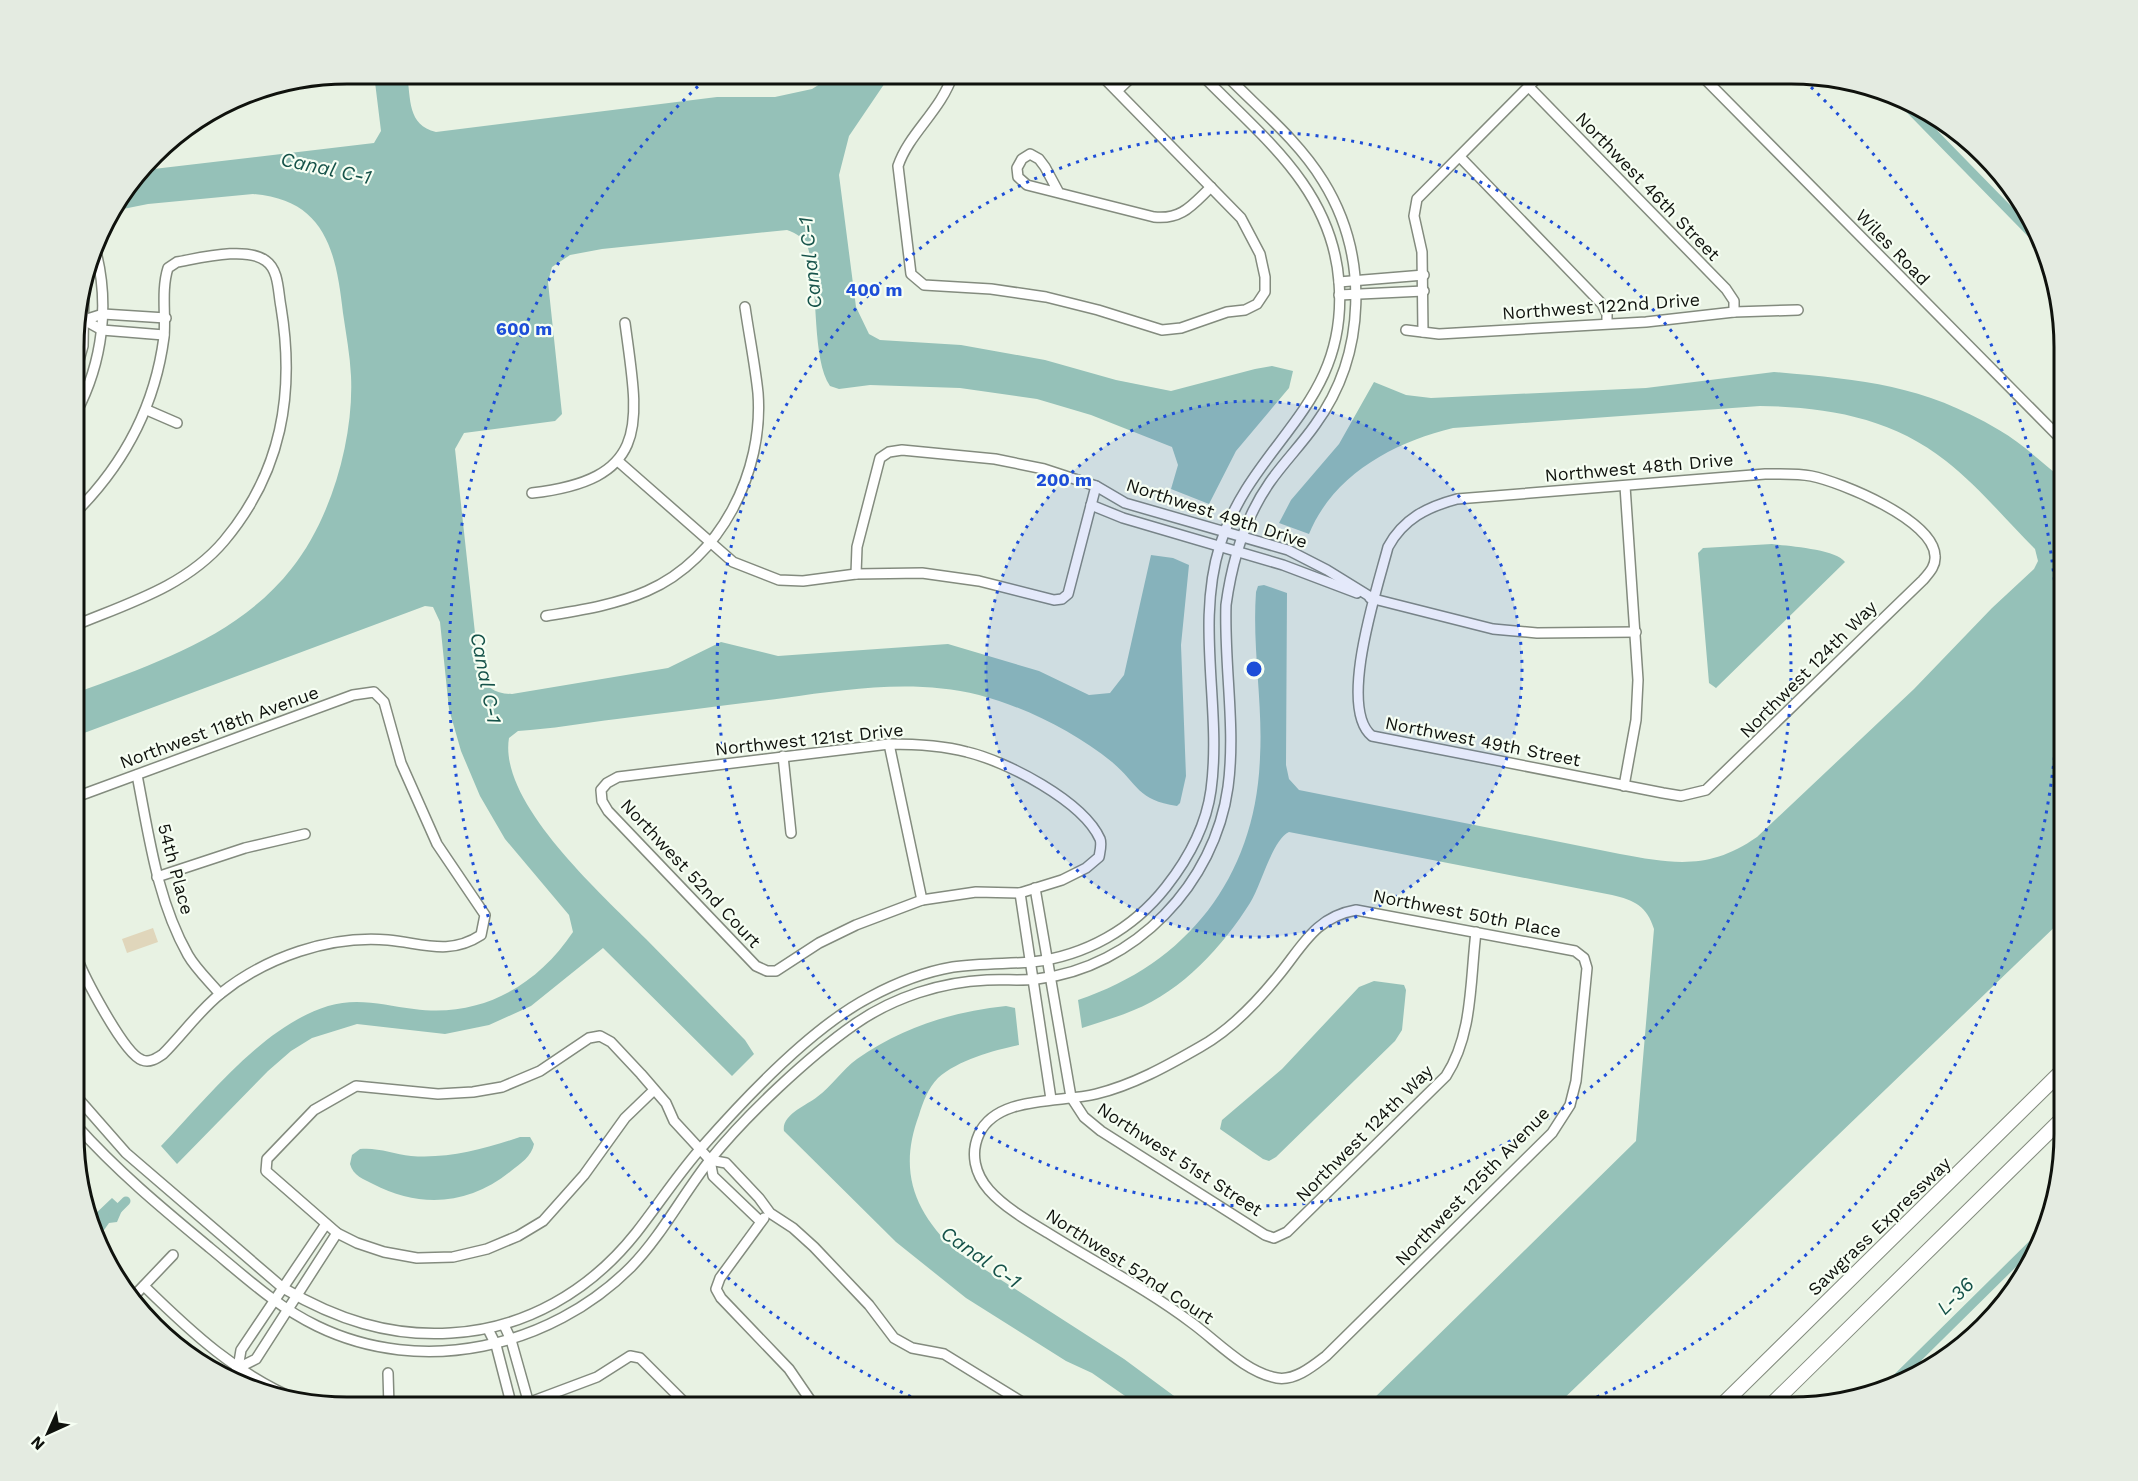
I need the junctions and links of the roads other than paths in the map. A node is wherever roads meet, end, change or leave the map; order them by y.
1 (949, 84) edge
2 (1111, 84) edge
3 (1124, 84) edge
4 (1211, 84) edge
5 (1235, 84) edge
6 (1531, 84) edge
7 (1710, 84) edge
8 (1528, 87) junction
9 (1117, 91) junction
10 (1460, 157) junction
11 (1211, 187) junction
12 (1059, 193) junction
13 (98, 261) edge
14 (1424, 275) junction
15 (1356, 280) junction
16 (1339, 282) junction
17 (1424, 291) junction
18 (1339, 295) junction
19 (1357, 295) junction
20 (746, 307) dead end
21 (1798, 310) dead end
22 (1734, 312) junction
23 (103, 314) junction
24 (148, 317) junction
25 (166, 318) junction
26 (86, 320) edge
27 (85, 321) edge
28 (625, 323) dead end
29 (1607, 323) junction
30 (102, 330) junction
31 (1406, 330) dead end
32 (1423, 332) junction
33 (147, 333) junction
34 (164, 335) junction
35 (84, 395) edge
36 (147, 410) junction
37 (177, 423) dead end
38 (2054, 432) edge
39 (619, 462) junction
40 (1096, 486) junction
41 (1625, 486) junction
42 (532, 493) dead end
43 (84, 503) edge
44 (1091, 505) junction
45 (1226, 531) junction
46 (1241, 535) junction
47 (711, 543) junction
48 (1219, 548) junction
49 (1236, 552) junction
50 (1935, 557) joint
51 (856, 574) junction
52 (1374, 599) junction
53 (546, 616) dead end
54 (84, 622) edge
55 (1636, 632) junction
56 (888, 744) junction
57 (783, 756) junction
58 (137, 775) junction
59 (1624, 786) junction
60 (602, 790) joint
61 (84, 793) edge
62 (1694, 794) joint
63 (791, 833) dead end
64 (305, 834) dead end
65 (157, 877) junction
66 (1035, 888) junction
67 (1020, 892) junction
68 (922, 900) junction
69 (1476, 932) junction
70 (1584, 958) joint
71 (1047, 959) junction
72 (1030, 962) junction
73 (1050, 977) junction
74 (1032, 980) junction
75 (84, 984) edge
76 (220, 994) junction
77 (1060, 1036) junction
78 (1042, 1041) junction
79 (2054, 1080) edge
80 (654, 1090) junction
81 (1071, 1097) junction
82 (1051, 1100) junction
83 (84, 1105) edge
84 (2054, 1127) edge
85 (84, 1134) edge
86 (700, 1149) junction
87 (710, 1160) junction
88 (770, 1213) junction
89 (760, 1221) junction
90 (326, 1224) junction
91 (337, 1233) junction
92 (1274, 1238) joint
93 (173, 1254) dead end
94 (144, 1286) junction
95 (283, 1288) junction
96 (137, 1293) edge
97 (296, 1296) junction
98 (273, 1301) junction
99 (287, 1310) junction
100 (504, 1325) junction
101 (488, 1329) junction
102 (511, 1340) junction
103 (496, 1345) junction
104 (238, 1368) junction
105 (235, 1372) edge
106 (388, 1373) dead end
107 (1281, 1378) joint
108 (264, 1384) edge
109 (1010, 1396) edge
110 (389, 1397) edge
111 (509, 1397) edge
112 (527, 1397) edge
113 (547, 1397) edge
114 (679, 1397) edge
115 (808, 1397) edge
116 (1730, 1397) edge
117 (1779, 1397) edge

1 - 11 street
2 - 9 street
3 - 9 street
4 - 16 street
5 - 15 street
6 - 8 street
7 - 38 street, Wiles Road
8 - 10 street
8 - 22 street, Northwest 46th Street
9 - 11 street
10 - 14 street
10 - 29 street
11 - 12 street
12 - 12 street
13 - 23 street
14 - 15 street
14 - 17 street
15 - 16 street
15 - 19 street
16 - 18 street
17 - 19 street
17 - 32 street
18 - 19 street
18 - 45 street
19 - 46 street
20 - 47 street
21 - 22 street, Northwest 122nd Drive
22 - 29 street, Northwest 122nd Drive
23 - 24 street
23 - 26 street
23 - 30 street
24 - 25 street
24 - 33 street
25 - 34 street
25 - 54 street
27 - 30 street
28 - 39 street
29 - 32 street, Northwest 122nd Drive
30 - 33 street
30 - 35 street
31 - 32 street, Northwest 122nd Drive
33 - 34 street
34 - 36 street
36 - 37 street
36 - 43 street
39 - 42 street
39 - 47 street
40 - 44 street
40 - 45 street, Northwest 49th Drive
40 - 51 street, Northwest 49th Drive
41 - 50 street, Northwest 48th Drive
41 - 52 street, Northwest 48th Drive
41 - 55 street
44 - 48 street, Northwest 49th Drive
44 - 51 street
45 - 46 street, Northwest 49th Drive
45 - 48 street
46 - 49 street
46 - 52 street, Northwest 49th Drive
47 - 51 street
47 - 53 street
48 - 49 street, Northwest 49th Drive
48 - 71 street
49 - 52 street, Northwest 49th Drive
49 - 73 street
50 - 62 street, Northwest 124th Way
52 - 55 street, Northwest 49th Drive
52 - 59 street, Northwest 49th Street
55 - 59 street
56 - 57 street, Northwest 121st Drive
56 - 66 street, Northwest 121st Drive
56 - 68 street
57 - 60 street, Northwest 121st Drive
57 - 63 street
58 - 61 street, Northwest 118th Avenue
58 - 65 street, 54th Place
58 - 76 street, Northwest 118th Avenue
59 - 62 street, Northwest 49th Street
60 - 68 street, Northwest 52nd Court
64 - 65 street
65 - 76 street, 54th Place
66 - 67 street
66 - 71 street, Northwest 51st Street
67 - 68 street
67 - 72 street
69 - 70 street, Northwest 50th Place
69 - 81 street, Northwest 50th Place
69 - 92 street, Northwest 124th Way
70 - 107 street, Northwest 125th Avenue
71 - 72 street
71 - 73 street, Northwest 51st Street
72 - 74 street
72 - 86 street
73 - 74 street
73 - 77 street, Northwest 51st Street
74 - 78 street
74 - 87 street
75 - 76 street
77 - 78 street
77 - 81 street, Northwest 51st Street
78 - 82 street
79 - 116 highway, Sawgrass Expressway
80 - 86 street
80 - 90 street
80 - 91 street
81 - 82 street
81 - 92 street, Northwest 51st Street
82 - 107 street, Northwest 52nd Court
83 - 95 street
84 - 117 highway
85 - 98 street
86 - 87 street
86 - 100 street
87 - 88 street
87 - 89 street
87 - 102 street
88 - 89 street
88 - 109 street
89 - 115 street
90 - 91 street
90 - 95 street
91 - 97 street
93 - 94 street
94 - 96 street
94 - 104 street
95 - 97 street
95 - 98 street
97 - 99 street
97 - 101 street
98 - 99 street
98 - 104 street
99 - 103 street
99 - 104 street
100 - 101 street
100 - 102 street
101 - 103 street
102 - 103 street
102 - 112 street
103 - 111 street
104 - 105 street
104 - 108 street
106 - 110 street
113 - 114 street

